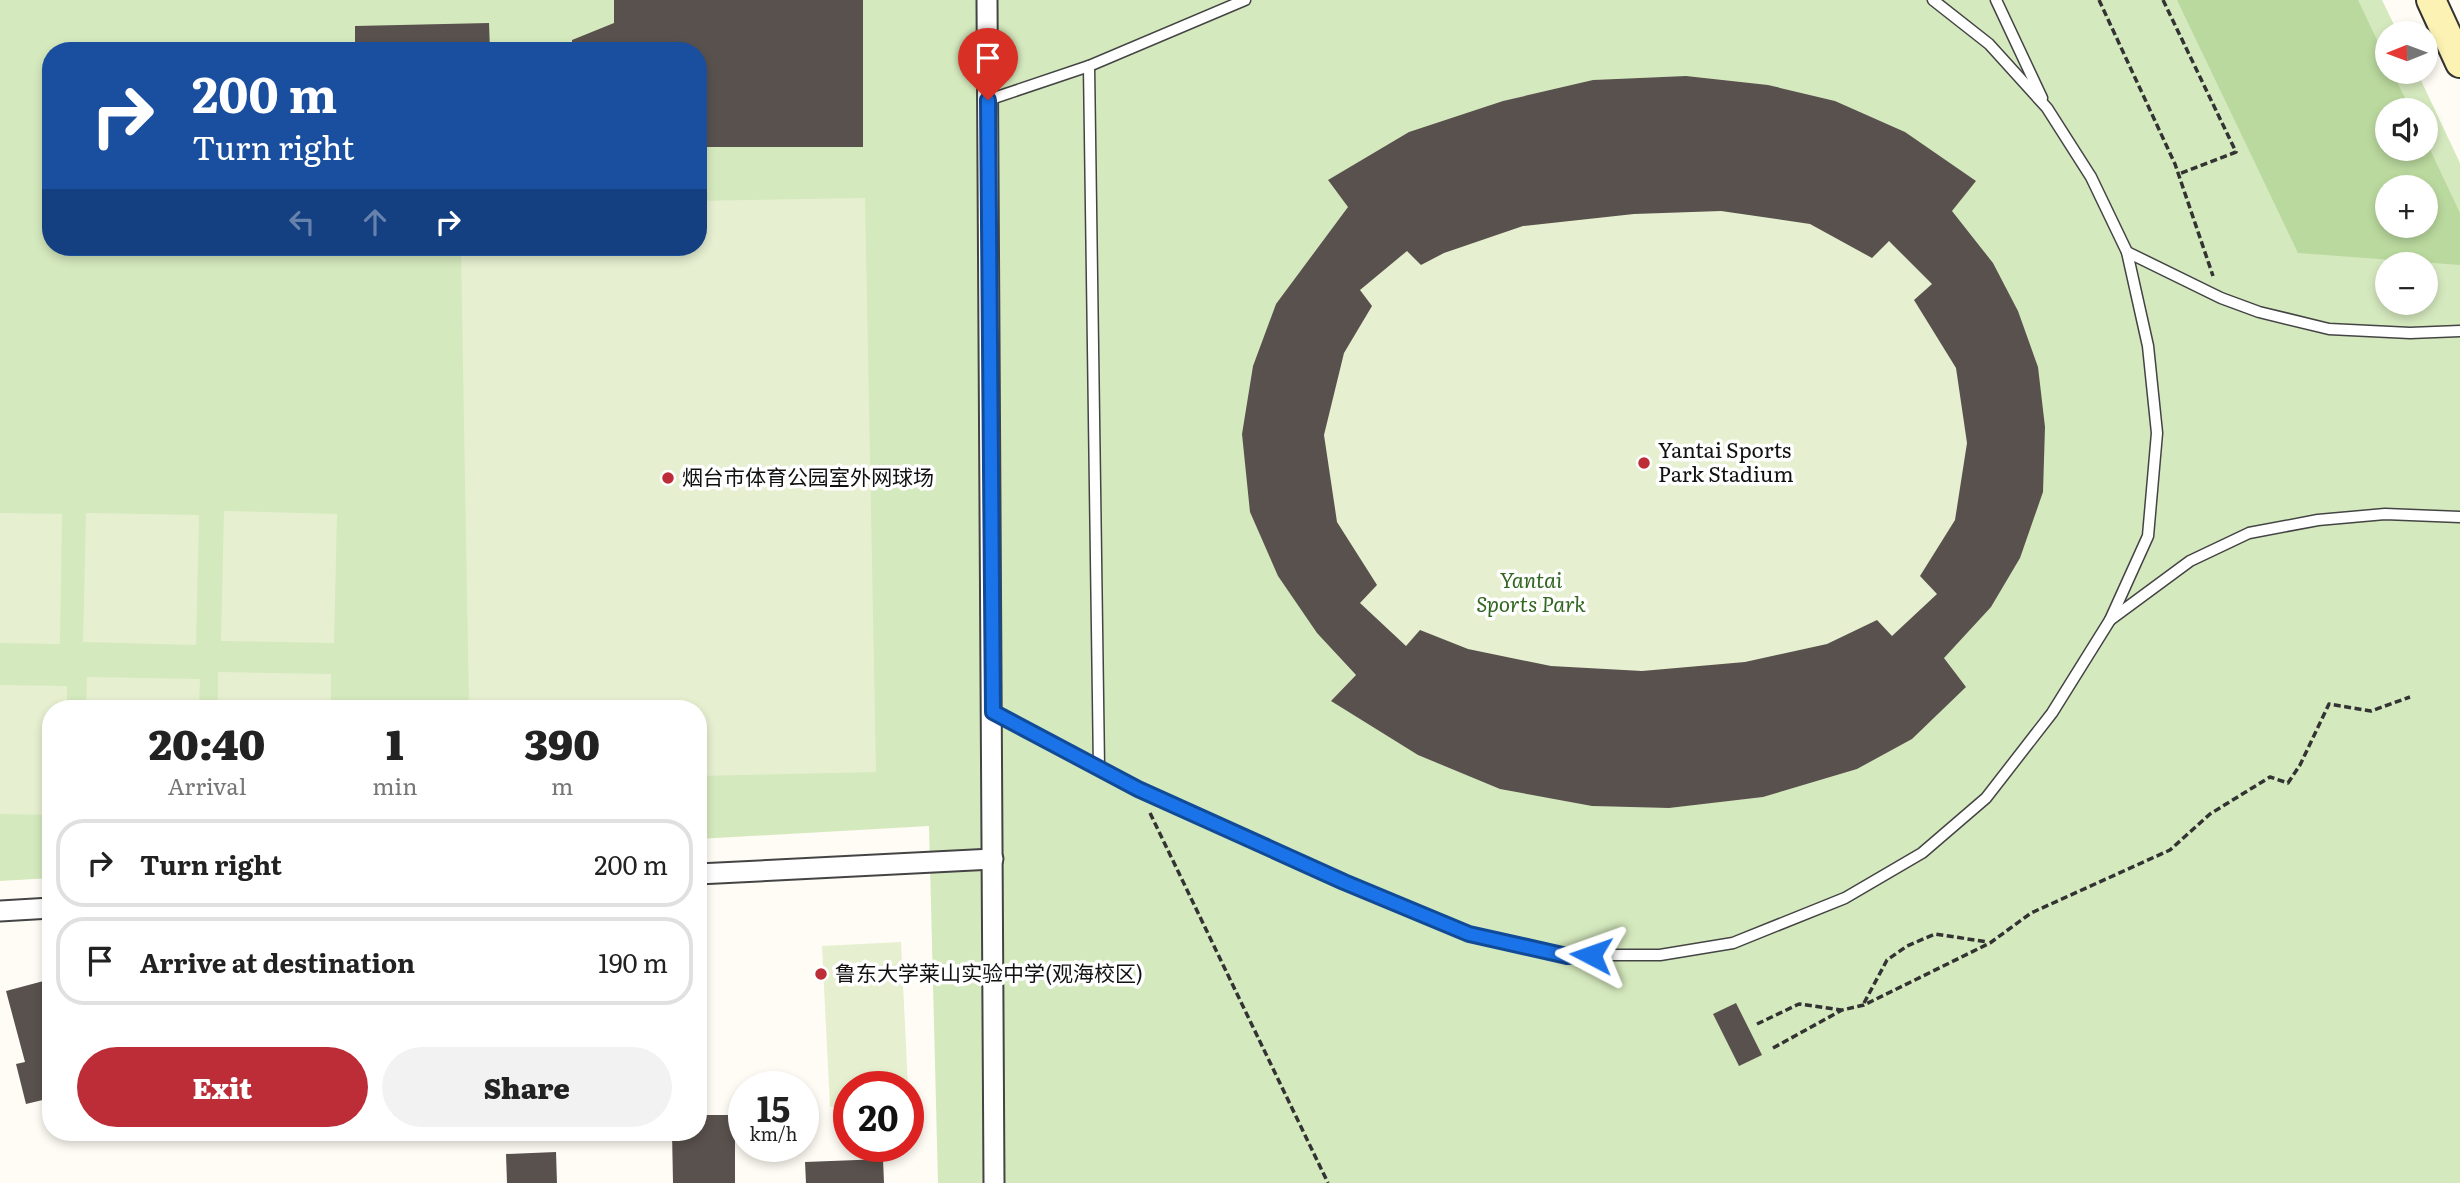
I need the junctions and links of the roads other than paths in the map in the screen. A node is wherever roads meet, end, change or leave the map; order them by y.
1 (987, 0) edge
2 (1245, 0) edge
3 (1933, 0) edge
4 (1996, 0) edge
5 (2431, 0) edge
6 (2460, 63) edge
7 (1089, 66) junction
8 (988, 100) junction
9 (2047, 108) junction
10 (2127, 252) junction
11 (2460, 331) edge
12 (2460, 517) edge
13 (2109, 620) junction
14 (993, 712) junction
15 (1099, 768) junction
16 (993, 859) junction
17 (707, 874) edge
18 (42, 909) edge
19 (0, 911) edge
20 (995, 1183) edge

1 - 8 street
2 - 7 lane
3 - 9 lane
4 - 9 lane
5 - 6 main road
7 - 8 lane
7 - 15 lane
8 - 14 street
9 - 10 lane
10 - 11 lane
10 - 13 lane
12 - 13 lane
13 - 15 lane
14 - 15 lane
14 - 16 street
16 - 17 street
16 - 20 street
18 - 19 street

